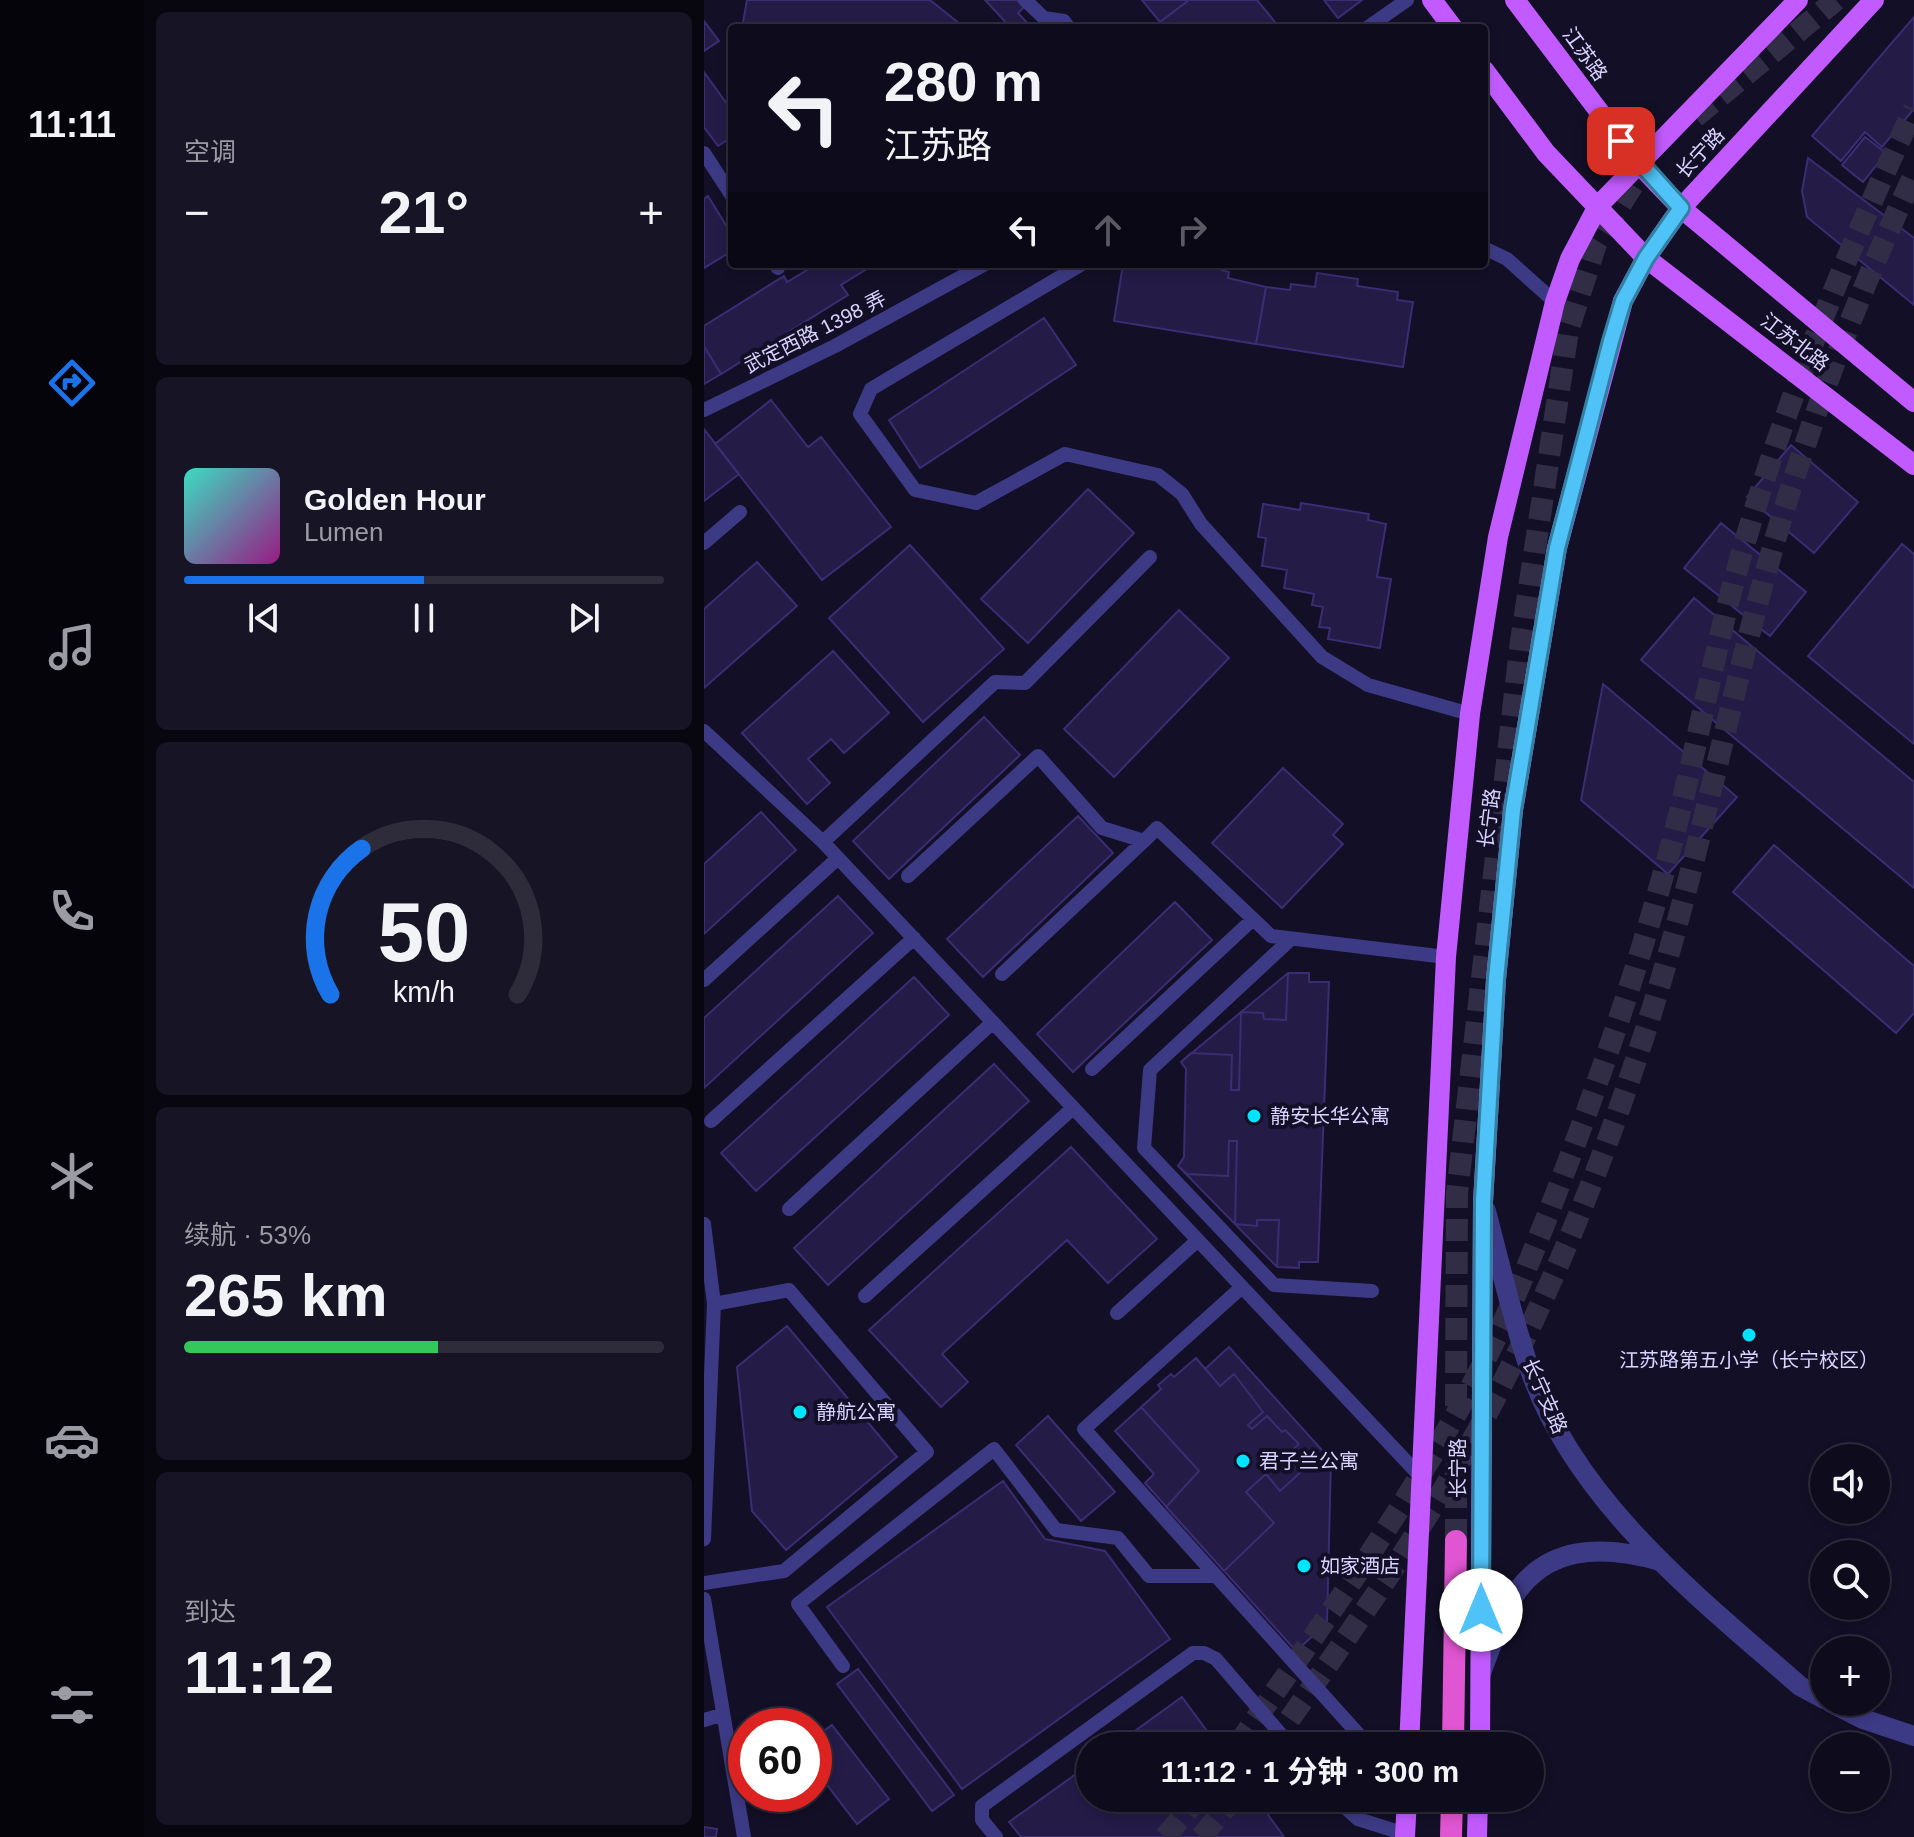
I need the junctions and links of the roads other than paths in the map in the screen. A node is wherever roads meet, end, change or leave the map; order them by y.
1 (1025, 0) edge
2 (1407, 0) edge
3 (1432, 0) edge
4 (1515, 0) edge
5 (1798, 0) edge
6 (1874, 0) edge
7 (1066, 24) edge
8 (1373, 24) edge
9 (1450, 24) edge
10 (1488, 75) edge
11 (704, 153) edge
12 (1638, 163) junction
13 (728, 190) edge
14 (1598, 206) junction
15 (1681, 208) junction
16 (1488, 250) edge
17 (1646, 258) junction
18 (978, 268) edge
19 (1075, 268) edge
20 (1555, 302) junction
21 (1914, 402) edge
22 (704, 410) edge
23 (1914, 465) edge
24 (740, 512) dead end
25 (704, 543) edge
26 (1150, 557) dead end
27 (1470, 714) junction
28 (704, 731) edge
29 (1144, 841) junction
30 (823, 842) junction
31 (838, 858) junction
32 (908, 876) dead end
33 (1251, 921) junction
34 (914, 938) junction
35 (1291, 939) junction
36 (1446, 957) junction
37 (1002, 974) dead end
38 (704, 980) edge
39 (993, 1022) junction
40 (1092, 1069) dead end
41 (1073, 1108) junction
42 (711, 1121) dead end
43 (1483, 1202) junction
44 (789, 1209) dead end
45 (704, 1224) edge
46 (1198, 1240) junction
47 (1274, 1285) junction
48 (1242, 1287) junction
49 (1372, 1291) dead end
50 (865, 1296) dead end
51 (1255, 1301) junction
52 (714, 1304) junction
53 (1117, 1313) dead end
54 (1421, 1477) junction
55 (704, 1539) edge
56 (1456, 1541) tunnel mouth
57 (1661, 1561) junction
58 (1216, 1576) junction
59 (704, 1583) edge
60 (704, 1599) edge
61 (843, 1666) dead end
62 (1481, 1673) junction
63 (1810, 1691) edge
64 (721, 1715) junction
65 (1857, 1716) edge
66 (704, 1720) edge
67 (1084, 1732) edge
68 (1279, 1732) edge
69 (1356, 1732) edge
70 (1410, 1732) edge
71 (1453, 1732) edge
72 (1480, 1732) edge
73 (1914, 1736) edge
74 (1076, 1738) edge
75 (1350, 1812) edge
76 (1406, 1812) edge
77 (1452, 1812) edge
78 (1478, 1812) edge
79 (1405, 1836) edge
80 (744, 1837) edge
81 (996, 1837) edge
82 (1451, 1837) edge
83 (1477, 1837) edge

1 - 7 lane
2 - 8 lane
3 - 9 main road
4 - 12 main road, 江苏路
5 - 12 main road, 长宁路
6 - 15 main road, 长宁路
10 - 14 main road
11 - 13 lane
12 - 14 main road, 长宁路
12 - 15 main road, 江苏路
14 - 17 main road
14 - 20 main road, 长宁路
15 - 17 main road, 长宁路
15 - 21 main road, 江苏北路
16 - 20 lane
17 - 23 main road, 江苏北路
17 - 43 main road, 长宁路
18 - 22 lane, 武定西路 1398 弄
19 - 27 lane
20 - 27 main road, 长宁路
24 - 25 lane
26 - 30 lane
27 - 36 main road, 长宁路
28 - 30 lane
29 - 32 lane
29 - 33 lane
29 - 37 lane
30 - 31 lane
31 - 34 lane
31 - 38 lane
33 - 35 lane
33 - 40 lane
34 - 39 lane
34 - 42 lane
35 - 36 lane
35 - 47 lane
36 - 54 main road, 长宁路
39 - 41 lane
39 - 44 lane
41 - 46 lane
41 - 50 lane
43 - 57 street, 长宁支路
43 - 62 main road, 长宁路
45 - 52 lane
46 - 48 lane
46 - 53 lane
47 - 49 lane
47 - 51 lane
48 - 51 lane
48 - 58 lane
51 - 54 lane
52 - 55 lane
52 - 59 lane
54 - 70 main road, 长宁路
56 - 71 highway
57 - 62 street, 长宁支路
57 - 63 street, 长宁支路
58 - 61 lane
58 - 69 lane
60 - 64 lane
62 - 72 main road, 长宁路
64 - 66 lane
64 - 80 lane
65 - 73 street
67 - 68 lane
74 - 81 lane
75 - 79 lane
76 - 79 main road
77 - 82 highway
78 - 83 main road

